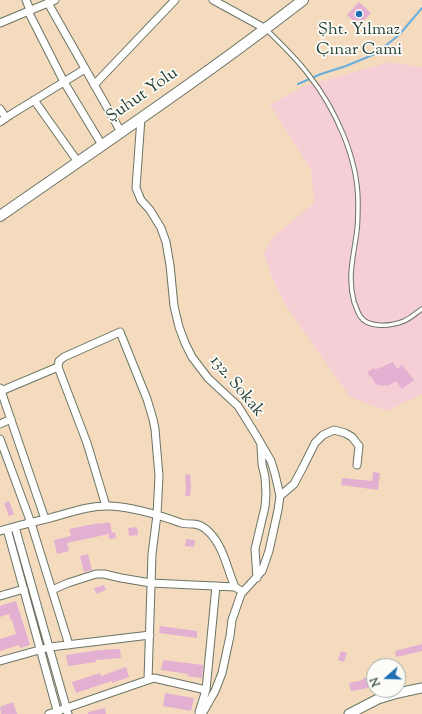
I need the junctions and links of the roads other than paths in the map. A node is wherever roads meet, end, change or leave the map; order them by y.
1 (26, 0) edge
2 (175, 0) edge
3 (213, 0) edge
4 (303, 0) edge
5 (52, 1) edge
6 (29, 11) junction
7 (0, 23) edge
8 (266, 29) junction
9 (85, 68) junction
10 (64, 82) junction
11 (94, 85) junction
12 (34, 100) junction
13 (0, 109) edge
14 (141, 118) junction
15 (3, 120) edge
16 (121, 132) junction
17 (102, 145) junction
18 (78, 162) junction
19 (0, 216) edge
20 (422, 309) edge
21 (58, 367) junction
22 (1, 390) edge
23 (11, 419) junction
24 (0, 424) edge
25 (0, 438) edge
26 (261, 442) junction
27 (357, 465) dead end
28 (280, 496) junction
29 (106, 506) junction
30 (157, 515) junction
31 (45, 519) junction
32 (30, 523) junction
33 (15, 527) junction
34 (3, 530) edge
35 (256, 578) junction
36 (151, 583) junction
37 (216, 586) junction
38 (235, 587) junction
39 (24, 589) junction
40 (52, 590) junction
41 (243, 592) junction
42 (0, 596) edge
43 (150, 635) junction
44 (69, 645) junction
45 (50, 647) junction
46 (40, 649) junction
47 (0, 661) edge
48 (148, 680) junction
49 (422, 688) edge
50 (206, 690) junction
51 (68, 711) edge
52 (58, 713) edge
53 (49, 714) edge
54 (198, 714) edge
55 (202, 714) edge
56 (349, 714) edge

1 - 6 street
2 - 11 street
3 - 8 street
4 - 8 main road, Şuhut Yolu
5 - 6 street
5 - 9 street
6 - 7 street
6 - 10 street
8 - 14 main road, Şuhut Yolu
8 - 20 lane
9 - 10 street
9 - 11 street
10 - 12 street
10 - 17 street
11 - 16 street
12 - 15 street
12 - 18 street
13 - 15 street
14 - 16 main road, Şuhut Yolu
14 - 26 street, 132. Sokak
16 - 17 main road, Şuhut Yolu
17 - 18 main road, Şuhut Yolu
18 - 19 main road, Şuhut Yolu
21 - 22 street
21 - 29 street
21 - 30 street
22 - 23 street
23 - 24 street
23 - 31 street
25 - 32 street
26 - 28 street, 132. Sokak
26 - 35 street
27 - 28 street
28 - 35 street, 132. Sokak
29 - 30 street
29 - 31 street
30 - 36 street
30 - 38 street
31 - 32 street
32 - 33 street
32 - 40 street
33 - 34 street
33 - 45 street
34 - 39 street
35 - 41 street, 132. Sokak
36 - 37 street
36 - 40 street
36 - 43 street
37 - 38 street
37 - 50 street
38 - 41 street
39 - 42 street
39 - 46 street
40 - 44 street
41 - 55 street, 132. Sokak
43 - 44 street
43 - 48 street
44 - 45 street
45 - 46 street
45 - 51 street
46 - 47 street
46 - 52 street
48 - 50 street
48 - 51 street
49 - 56 street
50 - 54 street
51 - 52 street
52 - 53 street

